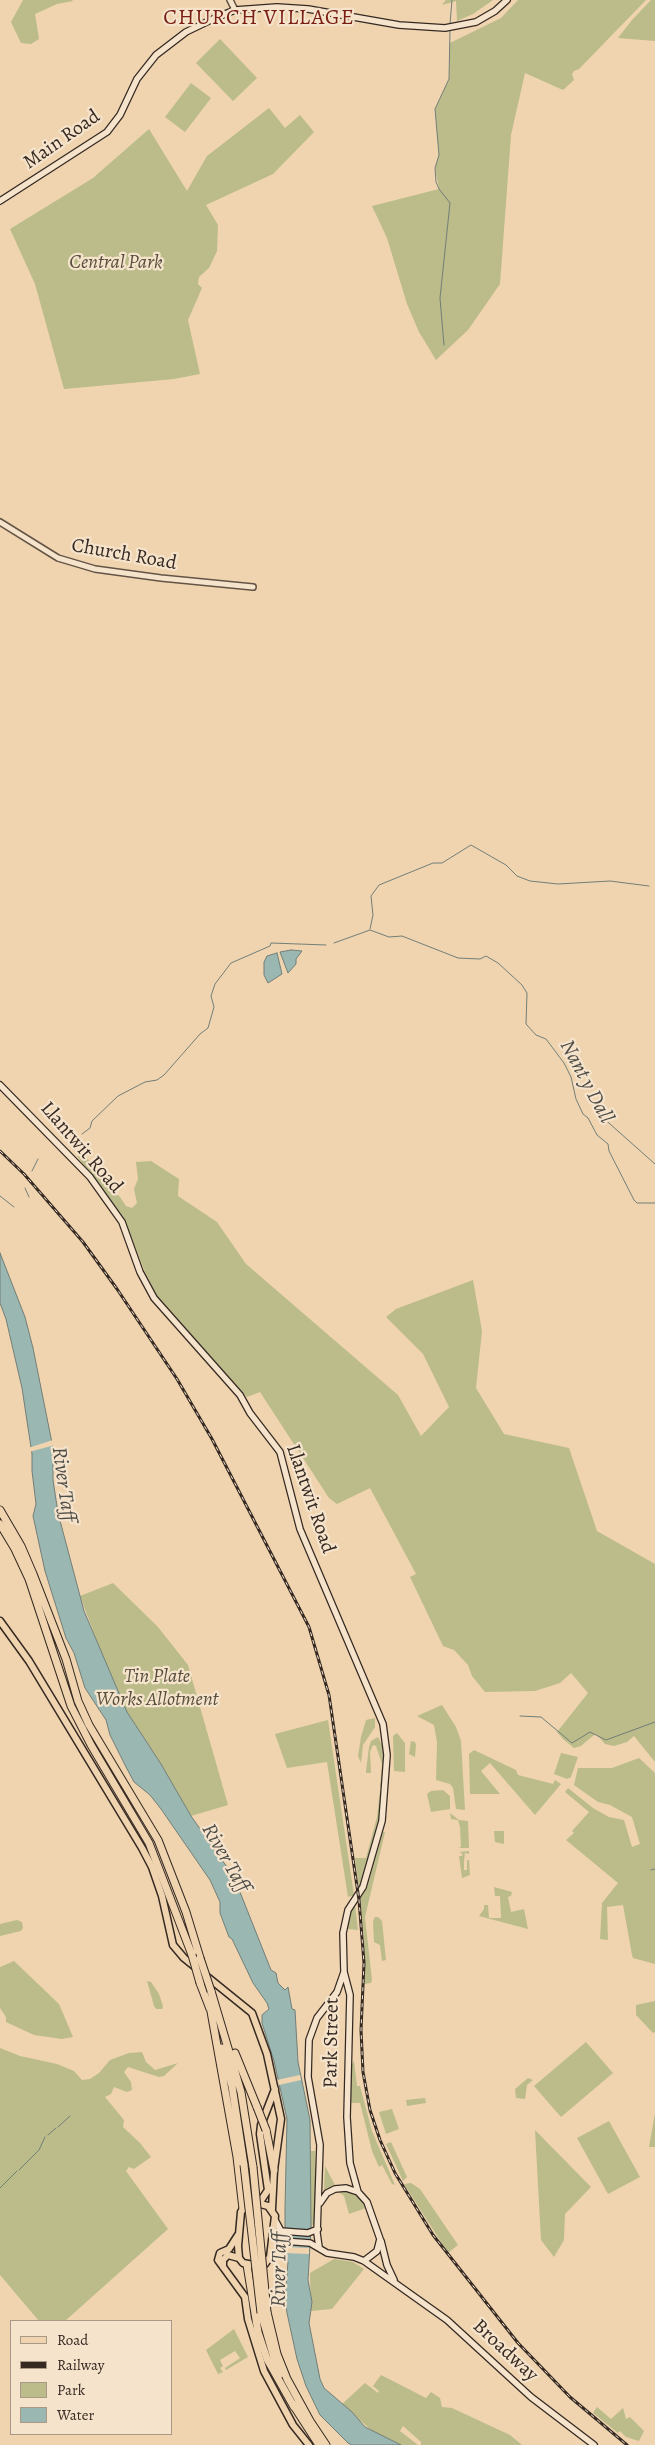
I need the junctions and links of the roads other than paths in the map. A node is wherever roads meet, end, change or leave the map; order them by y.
1 (230, 0) edge
2 (507, 0) edge
3 (236, 10) junction
4 (0, 201) edge
5 (0, 522) edge
6 (253, 587) dead end
7 (0, 1085) edge
8 (0, 1510) edge
9 (0, 1524) edge
10 (0, 1621) edge
11 (348, 1910) joint
12 (344, 1972) junction
13 (337, 1992) junction
14 (350, 1995) junction
15 (212, 2005) junction
16 (275, 2089) junction
17 (274, 2170) junction
18 (358, 2192) junction
19 (260, 2202) junction
20 (319, 2205) junction
21 (243, 2208) junction
22 (272, 2209) junction
23 (275, 2220) junction
24 (318, 2228) junction
25 (238, 2235) junction
26 (380, 2239) junction
27 (320, 2247) junction
28 (272, 2250) junction
29 (239, 2258) junction
30 (364, 2261) junction
31 (247, 2265) junction
32 (224, 2269) junction
33 (394, 2281) junction
34 (264, 2313) junction
35 (294, 2407) junction
36 (309, 2445) edge
37 (319, 2445) edge
38 (326, 2445) edge
39 (594, 2445) edge

1 - 3 street
2 - 3 main road, Main Road
3 - 4 main road, Main Road
5 - 6 street, Church Road
7 - 11 main road, Llantwit Road
8 - 15 highway, bridge
9 - 15 highway, bridge
10 - 16 main road
11 - 12 main road, Park Street
12 - 13 main road
12 - 14 main road, Park Street
13 - 14 main road
13 - 20 main road
14 - 18 main road, Park Street
15 - 17 highway, bridge
15 - 21 highway
15 - 34 highway, bridge
15 - 34 highway, bridge
16 - 17 main road
16 - 19 main road
17 - 22 main road
18 - 20 main road
18 - 26 main road
19 - 21 main road
19 - 22 main road
20 - 24 main road
21 - 25 main road
22 - 23 main road
23 - 24 main road
23 - 28 main road
24 - 27 main road
25 - 29 main road
25 - 32 main road
26 - 30 main road
26 - 33 main road
27 - 28 main road
27 - 30 main road
28 - 31 main road
29 - 31 main road
29 - 32 main road
30 - 33 main road, Broadway
31 - 35 highway
32 - 36 main road
33 - 39 main road, Broadway
34 - 35 highway
34 - 38 highway
35 - 37 highway

